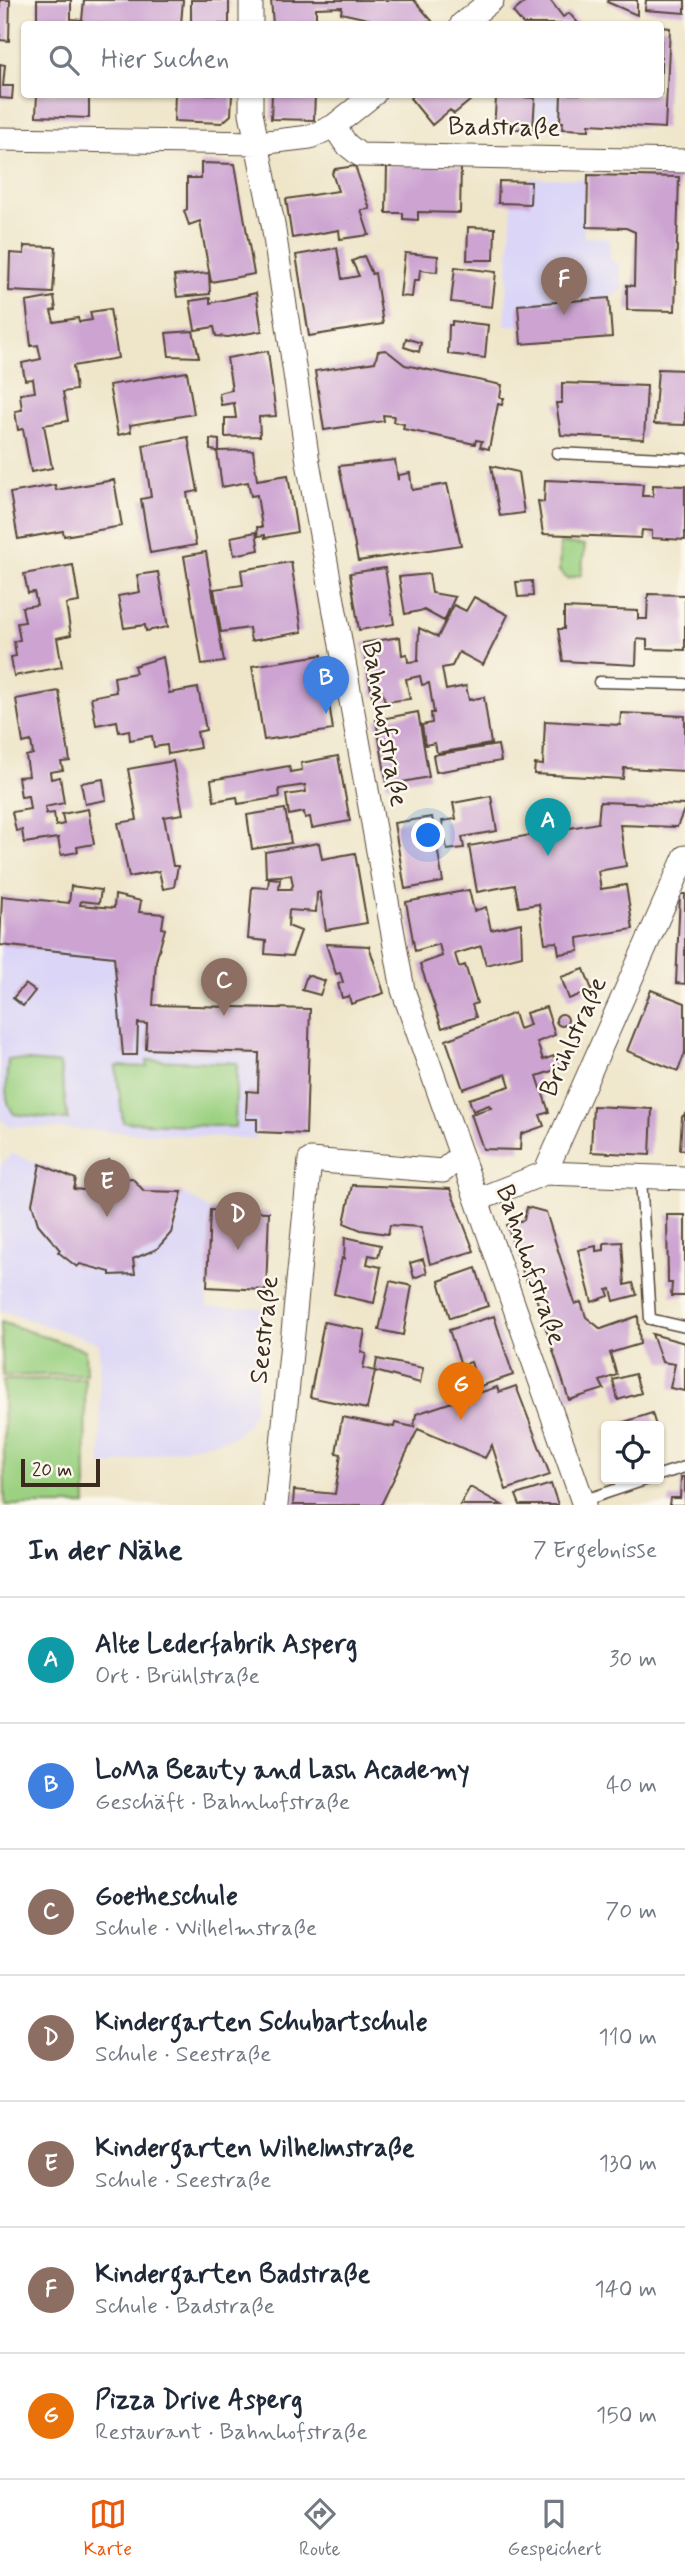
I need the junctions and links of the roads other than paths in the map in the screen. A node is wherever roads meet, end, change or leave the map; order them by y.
1 (251, 0) edge
2 (492, 0) edge
3 (251, 21) edge
4 (466, 21) edge
5 (251, 98) edge
6 (369, 98) edge
7 (334, 126) junction
8 (0, 139) edge
9 (259, 144) junction
10 (685, 161) edge
11 (557, 453) dead end
12 (685, 459) edge
13 (599, 682) dead end
14 (685, 684) edge
15 (685, 857) edge
16 (461, 1155) junction
17 (545, 1172) junction
18 (685, 1178) edge
19 (641, 1179) junction
20 (477, 1200) junction
21 (685, 1327) edge
22 (685, 1467) edge
23 (664, 1473) edge
24 (634, 1484) edge
25 (583, 1503) edge
26 (275, 1505) edge

1 - 3 street
2 - 4 street
5 - 9 street, Bahnhofstraße
6 - 7 street
7 - 9 street
7 - 10 street, Badstraße
8 - 9 street
9 - 16 street, Bahnhofstraße
11 - 12 lane
13 - 14 lane
15 - 17 street, Brühlstraße
16 - 20 street, Bahnhofstraße
16 - 26 street, Seestraße
17 - 19 street
17 - 20 street
18 - 19 street
19 - 21 lane
20 - 25 street, Bahnhofstraße
22 - 23 lane
24 - 25 lane

